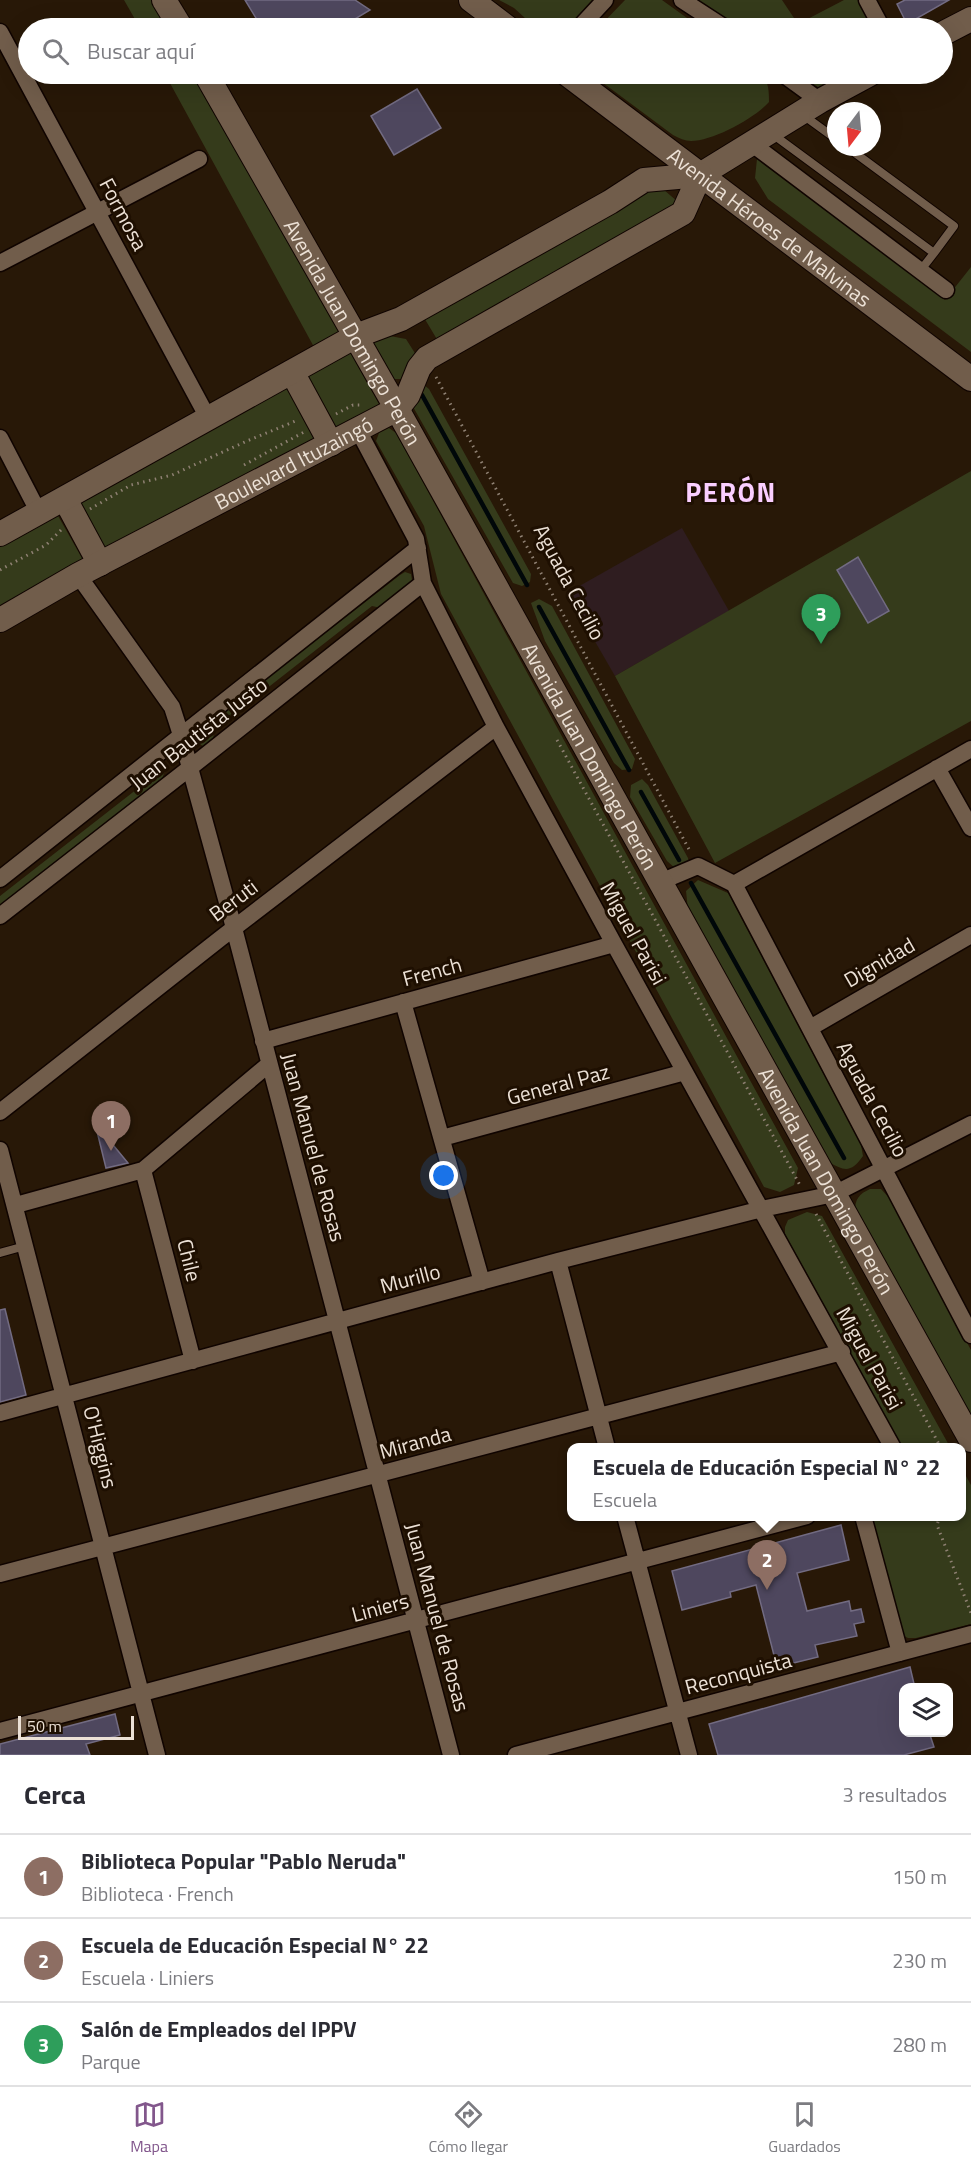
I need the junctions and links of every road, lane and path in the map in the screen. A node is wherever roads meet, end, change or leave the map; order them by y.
1 (164, 0) edge
2 (471, 0) edge
3 (605, 0) edge
4 (682, 0) edge
5 (867, 0) edge
6 (175, 18) edge
7 (495, 18) edge
8 (588, 18) edge
9 (709, 18) edge
10 (877, 18) edge
11 (971, 19) edge
12 (953, 28) edge
13 (0, 32) edge
14 (18, 65) edge
15 (28, 84) edge
16 (212, 84) edge
17 (580, 84) edge
18 (791, 84) edge
19 (852, 84) edge
20 (810, 107) junction
21 (827, 128) edge
22 (760, 137) junction
23 (859, 156) edge
24 (199, 159) dead end
25 (700, 175) junction
26 (97, 212) junction
27 (934, 253) junction
28 (0, 263) edge
29 (920, 271) junction
30 (946, 290) dead end
31 (356, 336) junction
32 (427, 358) junction
33 (292, 372) junction
34 (971, 379) edge
35 (397, 409) junction
36 (315, 414) junction
37 (208, 418) junction
38 (358, 430) junction
39 (0, 438) edge
40 (332, 444) junction
41 (69, 508) junction
42 (39, 513) junction
43 (0, 534) edge
44 (418, 548) junction
45 (100, 564) junction
46 (0, 570) edge
47 (78, 575) junction
48 (423, 583) junction
49 (0, 621) edge
50 (496, 727) junction
51 (181, 735) junction
52 (971, 749) edge
53 (191, 767) junction
54 (937, 768) junction
55 (971, 828) edge
56 (698, 866) junction
57 (0, 879) edge
58 (660, 882) junction
59 (734, 884) junction
60 (0, 916) edge
61 (234, 928) junction
62 (971, 935) edge
63 (614, 944) junction
64 (403, 1002) junction
65 (810, 1028) junction
66 (263, 1041) junction
67 (269, 1064) junction
68 (685, 1072) junction
69 (0, 1112) edge
70 (971, 1124) edge
71 (442, 1138) junction
72 (0, 1150) edge
73 (884, 1169) junction
74 (144, 1170) junction
75 (834, 1194) junction
76 (16, 1205) junction
77 (762, 1209) junction
78 (25, 1246) junction
79 (0, 1253) edge
80 (558, 1261) junction
81 (482, 1282) junction
82 (337, 1322) junction
83 (971, 1335) edge
84 (842, 1352) junction
85 (193, 1361) junction
86 (65, 1395) junction
87 (0, 1413) edge
88 (599, 1417) junction
89 (971, 1440) edge
90 (606, 1443) edge
91 (890, 1443) edge
92 (377, 1475) junction
93 (627, 1521) edge
94 (789, 1521) edge
95 (864, 1521) edge
96 (938, 1521) edge
97 (103, 1547) junction
98 (637, 1562) junction
99 (0, 1574) edge
100 (971, 1613) edge
101 (416, 1621) junction
102 (971, 1634) edge
103 (900, 1653) junction
104 (141, 1694) junction
105 (677, 1713) junction
106 (0, 1731) edge
107 (157, 1755) edge
108 (451, 1755) edge
109 (516, 1755) edge
110 (688, 1755) edge

1 - 6 main road
2 - 7 main road
3 - 8 street
4 - 9 street
5 - 10 street
11 - 12 main road
13 - 14 street, Formosa
15 - 26 street, Formosa
16 - 31 main road, Avenida Juan Domingo Perón
17 - 25 main road, Avenida Héroes de Malvinas
18 - 20 street
19 - 20 main road
20 - 21 lane
20 - 22 main road
22 - 25 main road
22 - 27 lane
22 - 29 street
23 - 27 lane
24 - 26 street
25 - 31 main road
25 - 32 main road
25 - 34 main road, Avenida Héroes de Malvinas
26 - 28 street
26 - 37 street, Formosa
27 - 29 lane
29 - 30 street
31 - 33 main road
31 - 35 main road, Avenida Juan Domingo Perón
32 - 35 main road, Boulevard Ituzaingó
32 - 56 path, Aguada Cecilio
33 - 36 main road
33 - 37 main road
35 - 38 main road, Boulevard Ituzaingó
35 - 58 main road, Avenida Juan Domingo Perón
36 - 40 main road
36 - 41 path
37 - 41 main road
38 - 40 main road, Boulevard Ituzaingó
38 - 44 street, Miguel Parisi
39 - 42 street
40 - 45 main road, Boulevard Ituzaingó
41 - 42 main road
41 - 45 main road
41 - 46 path
42 - 43 main road
44 - 48 street, Miguel Parisi
44 - 51 street, Juan Bautista Justo
45 - 47 main road, Boulevard Ituzaingó
47 - 49 main road, Boulevard Ituzaingó
47 - 51 street, Juan Manuel de Rosas
48 - 50 street, Miguel Parisi
48 - 53 street, Juan Bautista Justo
50 - 61 street, Beruti
50 - 63 street, Miguel Parisi
51 - 53 street, Juan Manuel de Rosas
51 - 57 street, Juan Bautista Justo
52 - 54 street
53 - 60 street, Juan Bautista Justo
53 - 61 street, Juan Manuel de Rosas
54 - 55 street
54 - 59 street
56 - 58 street
56 - 59 street
58 - 75 main road, Avenida Juan Domingo Perón
59 - 65 street, Aguada Cecilio
61 - 66 street, Juan Manuel de Rosas
61 - 69 street, Beruti
62 - 65 street, Dignidad
63 - 64 street, French
63 - 68 street, Miguel Parisi
64 - 66 street, French
64 - 71 street
65 - 73 street, Aguada Cecilio
66 - 67 street, Juan Manuel de Rosas
67 - 74 street
67 - 82 street, Juan Manuel de Rosas
68 - 71 street, General Paz
68 - 77 street, Miguel Parisi
70 - 73 street, Murillo
71 - 81 street
72 - 76 street, O'Higgins
73 - 75 street, Murillo
73 - 83 street, Aguada Cecilio
74 - 76 street
74 - 85 street, Chile
75 - 77 street, Murillo
75 - 89 main road, Avenida Juan Domingo Perón
76 - 78 street, O'Higgins
77 - 80 street, Murillo
77 - 84 street, Miguel Parisi
78 - 79 lane
78 - 86 street, O'Higgins
80 - 81 street, Murillo
80 - 88 street
81 - 82 street, Murillo
82 - 85 street, Murillo
82 - 92 street, Juan Manuel de Rosas
84 - 88 street, Miranda
84 - 91 street, Miguel Parisi
85 - 86 street, Murillo
86 - 87 street, Murillo
86 - 97 street, O'Higgins
88 - 90 street
88 - 92 street, Miranda
92 - 97 street, Miranda
92 - 101 street, Juan Manuel de Rosas
93 - 98 street
94 - 98 street, Liniers
95 - 103 street
96 - 100 path
97 - 99 street, Miranda
97 - 104 street, O'Higgins
98 - 101 street, Liniers
98 - 105 street
101 - 104 street, Liniers
101 - 108 street, Juan Manuel de Rosas
102 - 103 street, Reconquista
103 - 105 street, Reconquista
104 - 106 street, Liniers
104 - 107 street, O'Higgins
105 - 109 street, Reconquista
105 - 110 street

